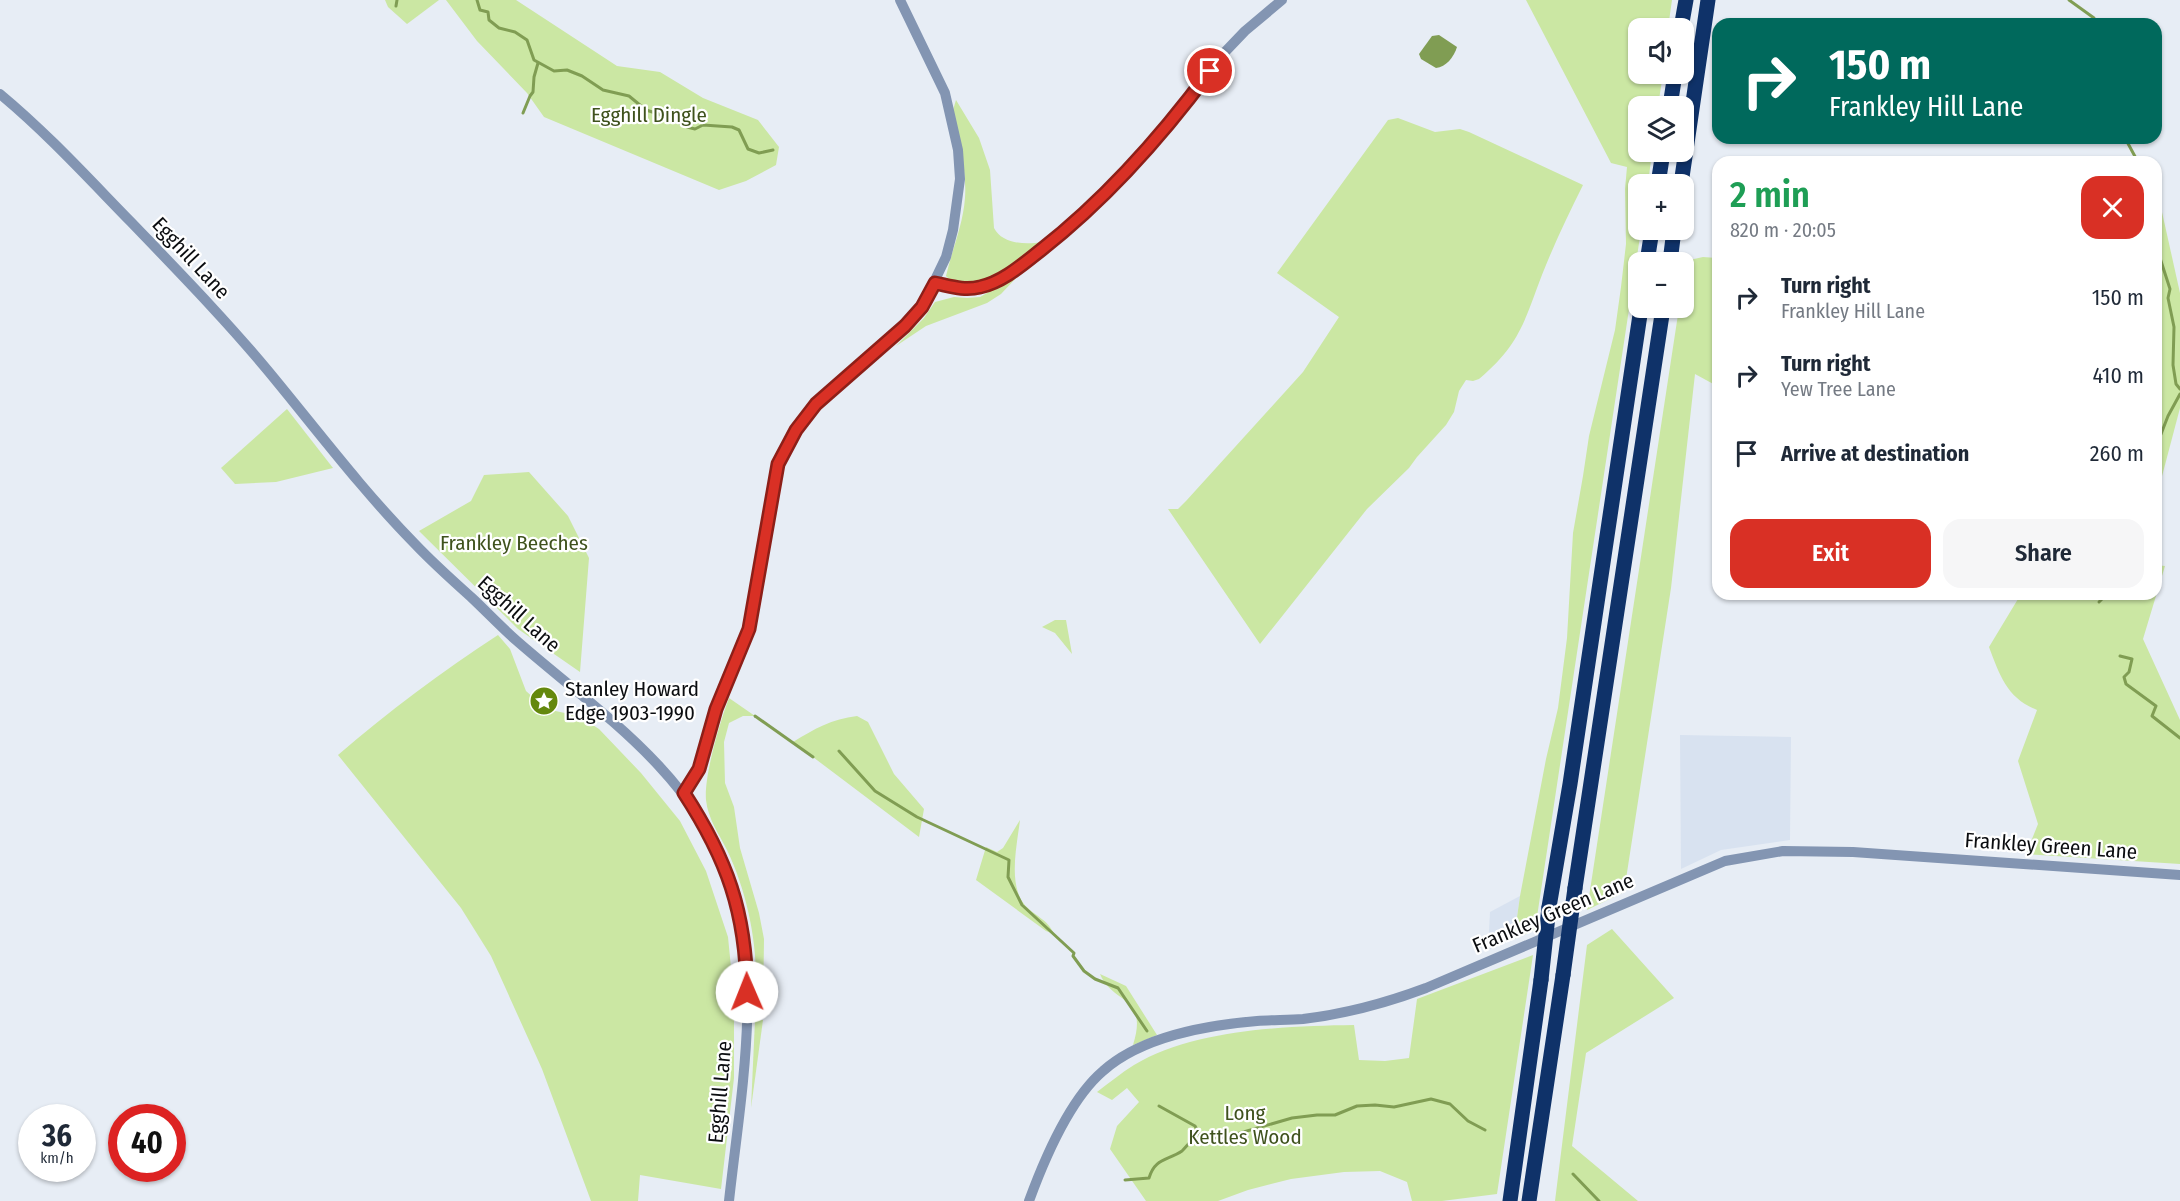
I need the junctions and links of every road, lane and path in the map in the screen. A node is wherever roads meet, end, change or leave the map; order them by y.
1 (900, 0) edge
2 (1282, 0) edge
3 (1686, 0) edge
4 (1708, 0) edge
5 (1683, 18) edge
6 (0, 94) edge
7 (1682, 174) edge
8 (935, 283) junction
9 (1640, 318) edge
10 (1661, 318) edge
11 (684, 793) junction
12 (2180, 875) edge
13 (729, 1201) edge
14 (1029, 1201) edge
15 (1510, 1201) edge
16 (1529, 1201) edge

1 - 8 street
2 - 8 street
3 - 5 highway
4 - 7 highway
6 - 11 street, Egghill Lane
8 - 11 street
9 - 15 highway, bridge
10 - 16 highway, bridge
11 - 13 street, Egghill Lane
12 - 14 street, Frankley Green Lane

